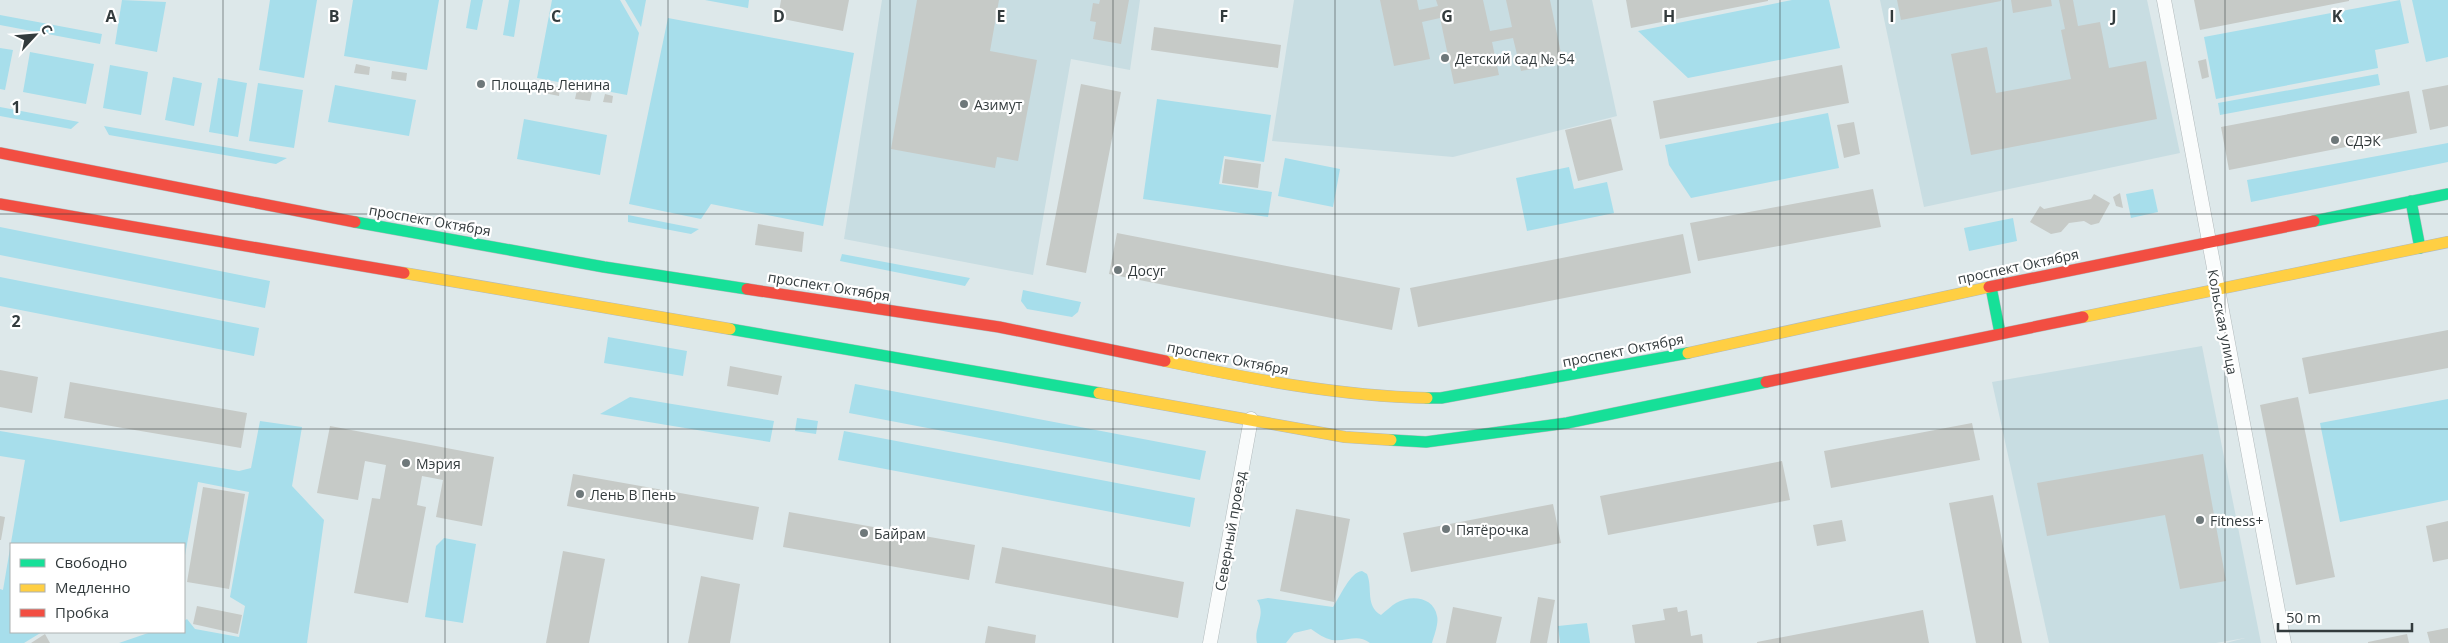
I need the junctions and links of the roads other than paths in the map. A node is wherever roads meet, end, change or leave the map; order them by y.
1 (2164, 0) edge
2 (0, 153) edge
3 (2448, 194) edge
4 (2411, 201) junction
5 (0, 204) edge
6 (2208, 242) junction
7 (2448, 242) edge
8 (2420, 248) junction
9 (1991, 287) junction
10 (2217, 288) junction
11 (2000, 333) junction
12 (1251, 418) junction
13 (1210, 643) edge
14 (2284, 643) edge

1 - 6 street, Кольская улица
2 - 9 main road, проспект Октября
3 - 4 main road, проспект Октября
4 - 6 main road, проспект Октября
4 - 8 main road
5 - 12 main road
6 - 9 main road, проспект Октября
6 - 10 street, Кольская улица
7 - 8 main road
8 - 10 main road
9 - 11 main road
10 - 11 main road
10 - 14 street, Кольская улица
11 - 12 main road
12 - 13 street, Северный проезд

